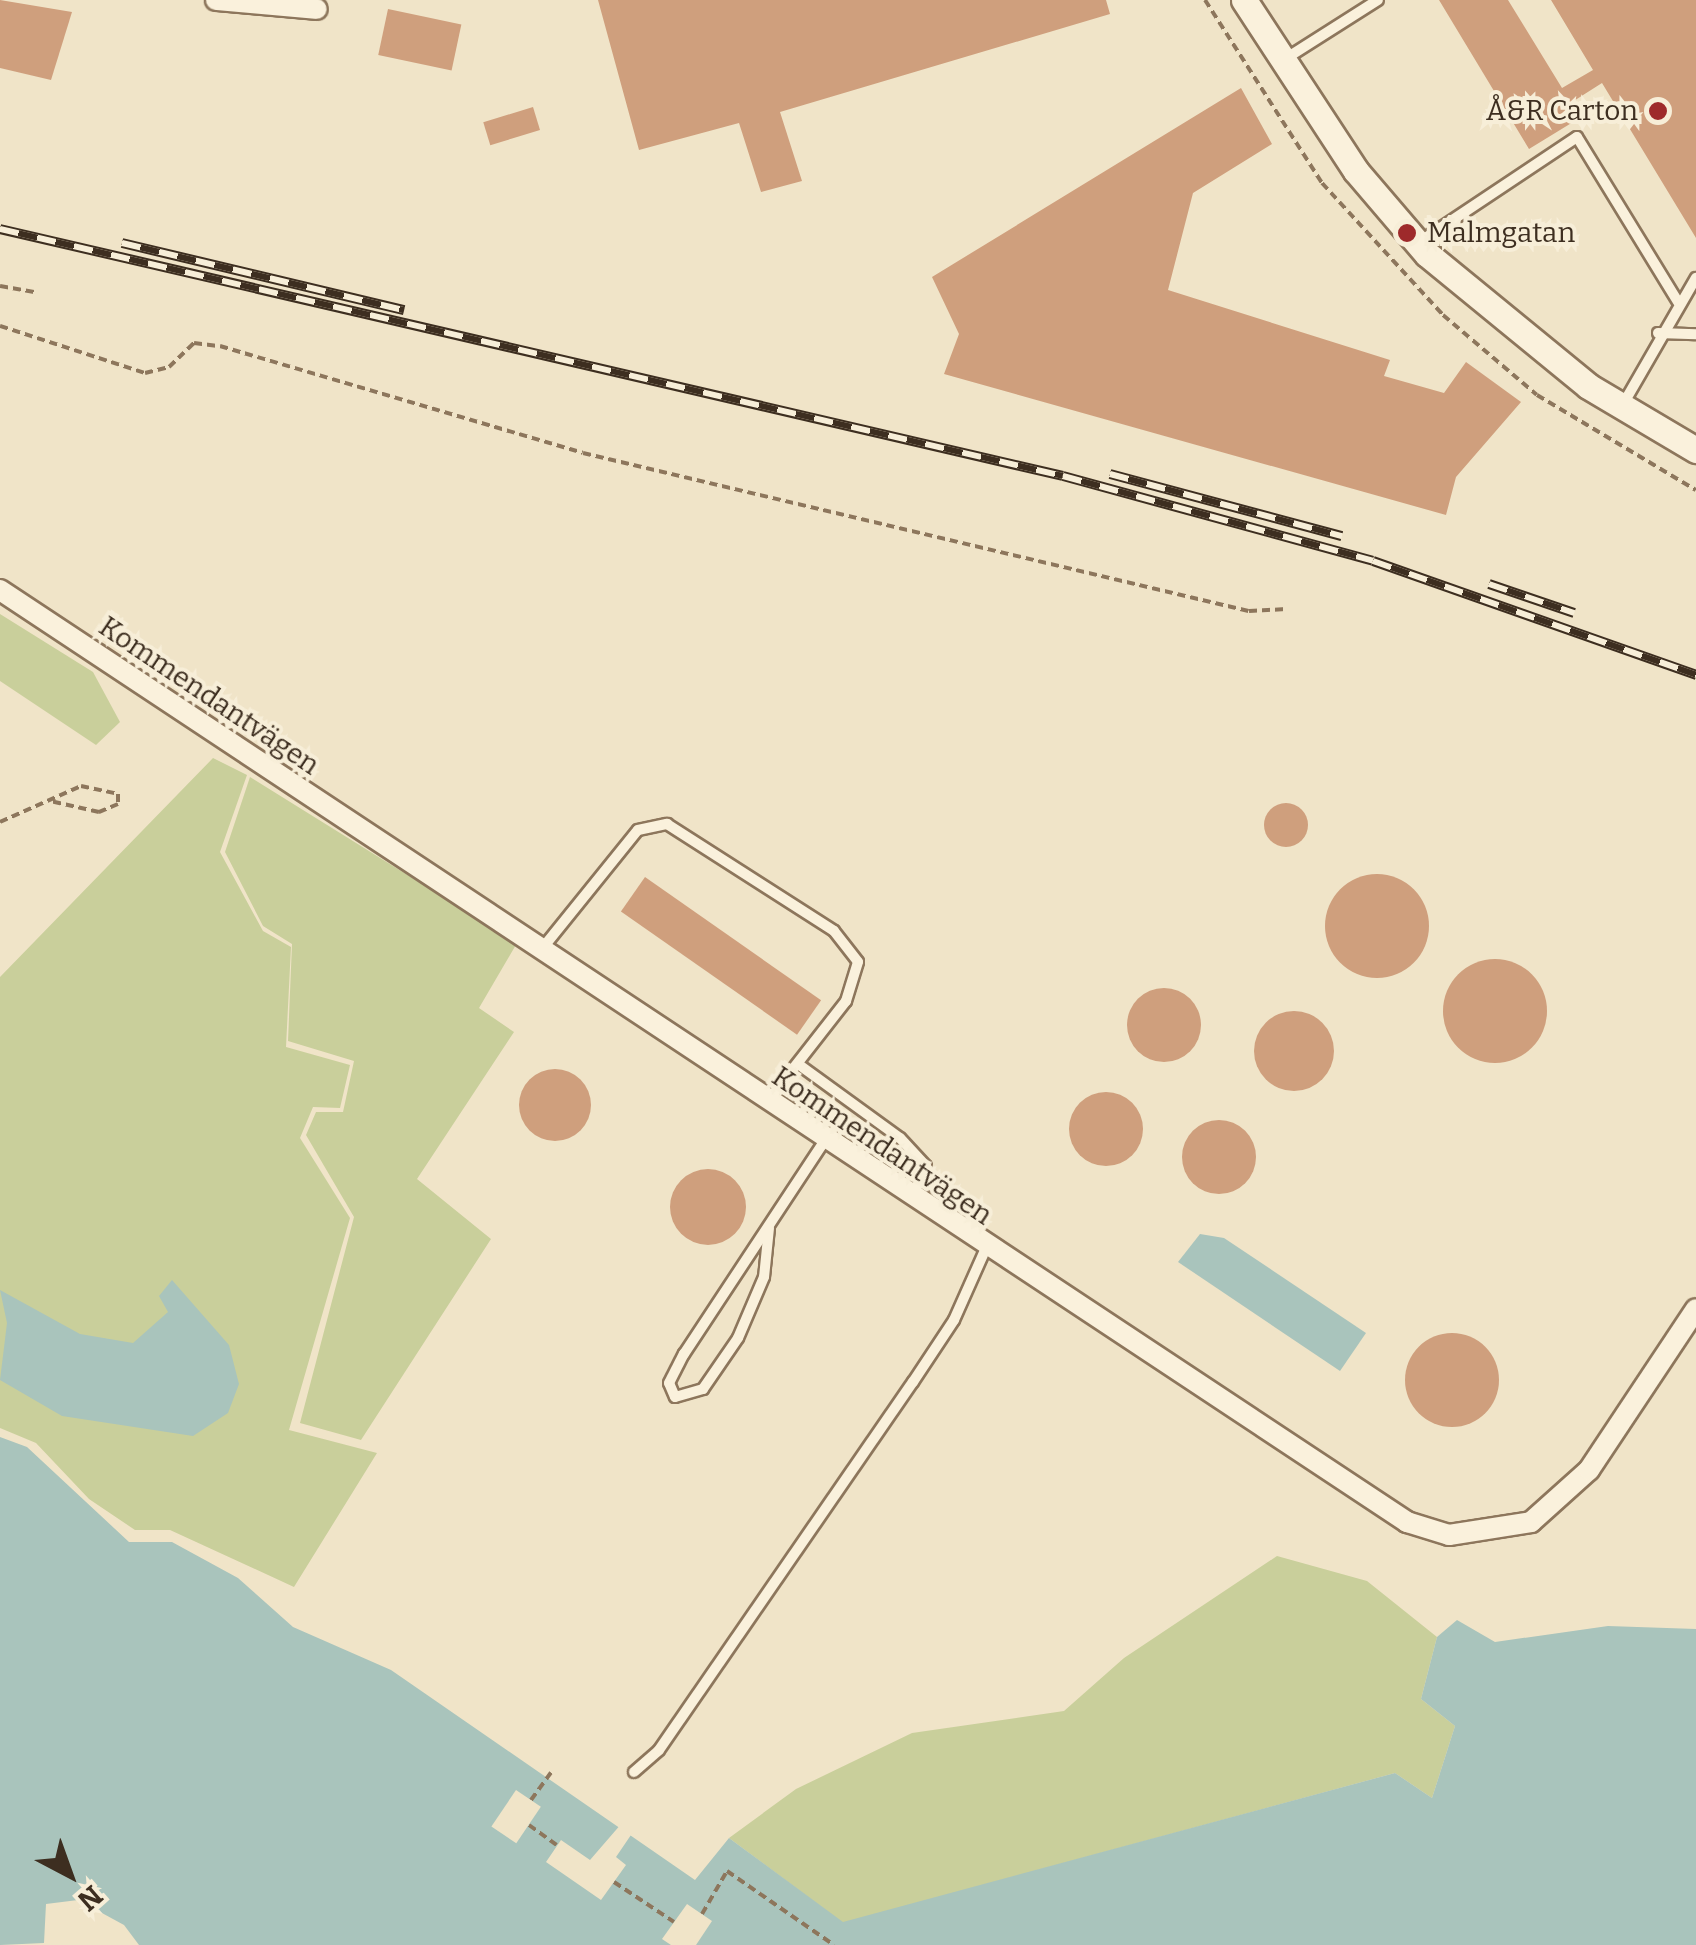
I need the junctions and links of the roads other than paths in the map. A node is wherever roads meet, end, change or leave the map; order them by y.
1 (216, 0) edge
2 (1244, 0) edge
3 (1378, 0) edge
4 (317, 9) dead end
5 (1280, 62) junction
6 (1417, 244) junction
7 (1696, 278) edge
8 (1678, 302) junction
9 (1658, 333) junction
10 (1696, 334) edge
11 (1622, 406) junction
12 (1696, 450) edge
13 (0, 590) edge
14 (541, 950) junction
15 (798, 1064) junction
16 (766, 1103) junction
17 (824, 1142) junction
18 (912, 1199) junction
19 (769, 1228) junction
20 (986, 1248) junction
21 (1696, 1309) edge
22 (634, 1772) dead end

1 - 4 street
2 - 5 street
3 - 5 lane
5 - 6 street
6 - 8 lane
6 - 11 street
7 - 8 lane
8 - 9 lane
9 - 10 lane
9 - 11 lane
11 - 12 street
13 - 14 street, Kommendantvägen
14 - 15 lane
14 - 16 street, Kommendantvägen
15 - 16 lane
15 - 18 lane
16 - 17 street, Kommendantvägen
17 - 18 street, Kommendantvägen
17 - 19 lane
18 - 20 street, Kommendantvägen
19 - 19 lane
20 - 21 street, Kommendantvägen
20 - 22 lane

